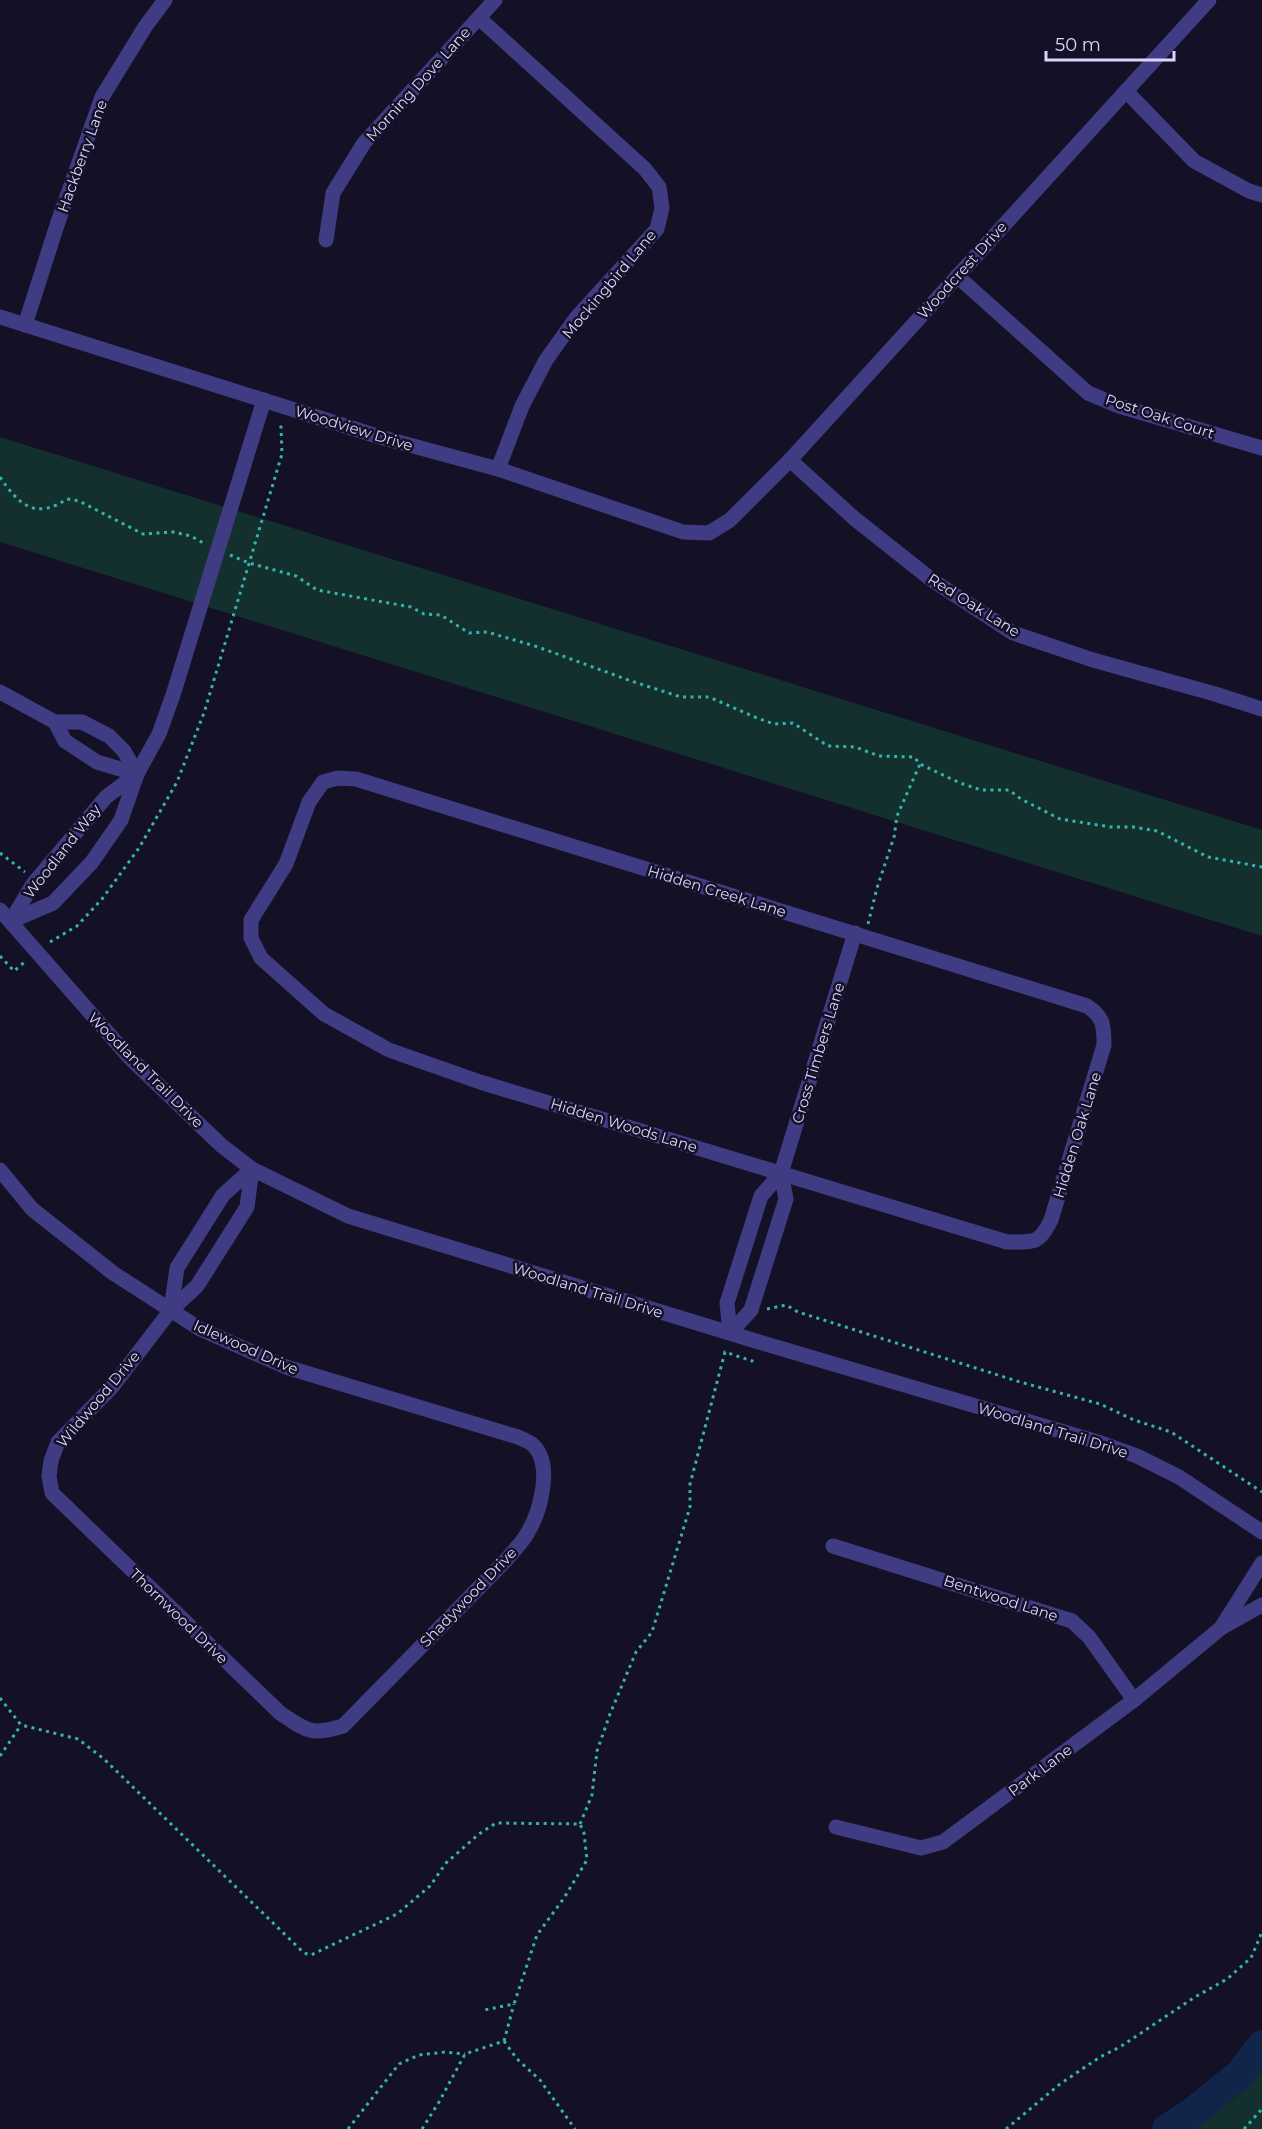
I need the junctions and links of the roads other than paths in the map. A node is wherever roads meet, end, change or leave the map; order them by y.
1 (165, 0) edge
2 (495, 0) edge
3 (1209, 0) edge
4 (479, 18) junction
5 (1126, 91) junction
6 (1262, 195) edge
7 (326, 240) dead end
8 (957, 276) junction
9 (0, 317) edge
10 (25, 325) junction
11 (264, 400) junction
12 (1262, 448) edge
13 (790, 460) junction
14 (498, 470) junction
15 (709, 533) joint
16 (0, 692) edge
17 (1262, 709) edge
18 (55, 722) junction
19 (137, 774) junction
20 (6, 915) edge
21 (860, 935) junction
22 (251, 938) joint
23 (1104, 1022) joint
24 (252, 1169) junction
25 (0, 1170) edge
26 (781, 1173) junction
27 (1034, 1241) joint
28 (171, 1310) junction
29 (730, 1333) junction
30 (534, 1446) joint
31 (51, 1461) joint
32 (1262, 1532) edge
33 (833, 1546) dead end
34 (1262, 1563) edge
35 (1262, 1605) edge
36 (1221, 1628) junction
37 (1134, 1700) junction
38 (343, 1726) joint
39 (836, 1827) dead end

1 - 10 street, Hackberry Lane
2 - 4 street, Morning Dove Lane
3 - 5 street, Woodcrest Drive
4 - 7 street, Morning Dove Lane
4 - 14 street, Mockingbird Lane
5 - 6 street
5 - 8 street, Woodcrest Drive
8 - 12 street, Post Oak Court
8 - 13 street, Woodcrest Drive
9 - 10 street, Woodview Drive
10 - 11 street, Woodview Drive
11 - 14 street, Woodview Drive
11 - 19 street, Woodland Way
13 - 15 street, Woodcrest Drive
13 - 17 street, Red Oak Lane
14 - 15 street, Woodview Drive
16 - 18 street
18 - 19 street
18 - 19 street
19 - 20 street, Woodland Way
19 - 20 street, Woodland Way
20 - 24 street, Woodland Trail Drive
21 - 22 street, Hidden Creek Lane
21 - 23 street, Hidden Creek Lane
21 - 26 street, Cross Timbers Lane
22 - 26 street, Hidden Woods Lane
23 - 27 street, Hidden Oak Lane
24 - 28 street, Wildwood Drive
24 - 28 street, Wildwood Drive
24 - 29 street, Woodland Trail Drive
25 - 28 street, Idlewood Drive
26 - 27 street, Hidden Woods Lane
26 - 29 street, Cross Timbers Lane
26 - 29 street, Cross Timbers Lane
28 - 30 street, Idlewood Drive
28 - 31 street, Wildwood Drive
29 - 32 street, Woodland Trail Drive
30 - 38 street, Shadywood Drive
31 - 38 street, Thornwood Drive
33 - 37 street, Bentwood Lane
34 - 36 street, Park Lane
35 - 36 street, Park Lane
36 - 37 street, Park Lane
37 - 39 street, Park Lane

